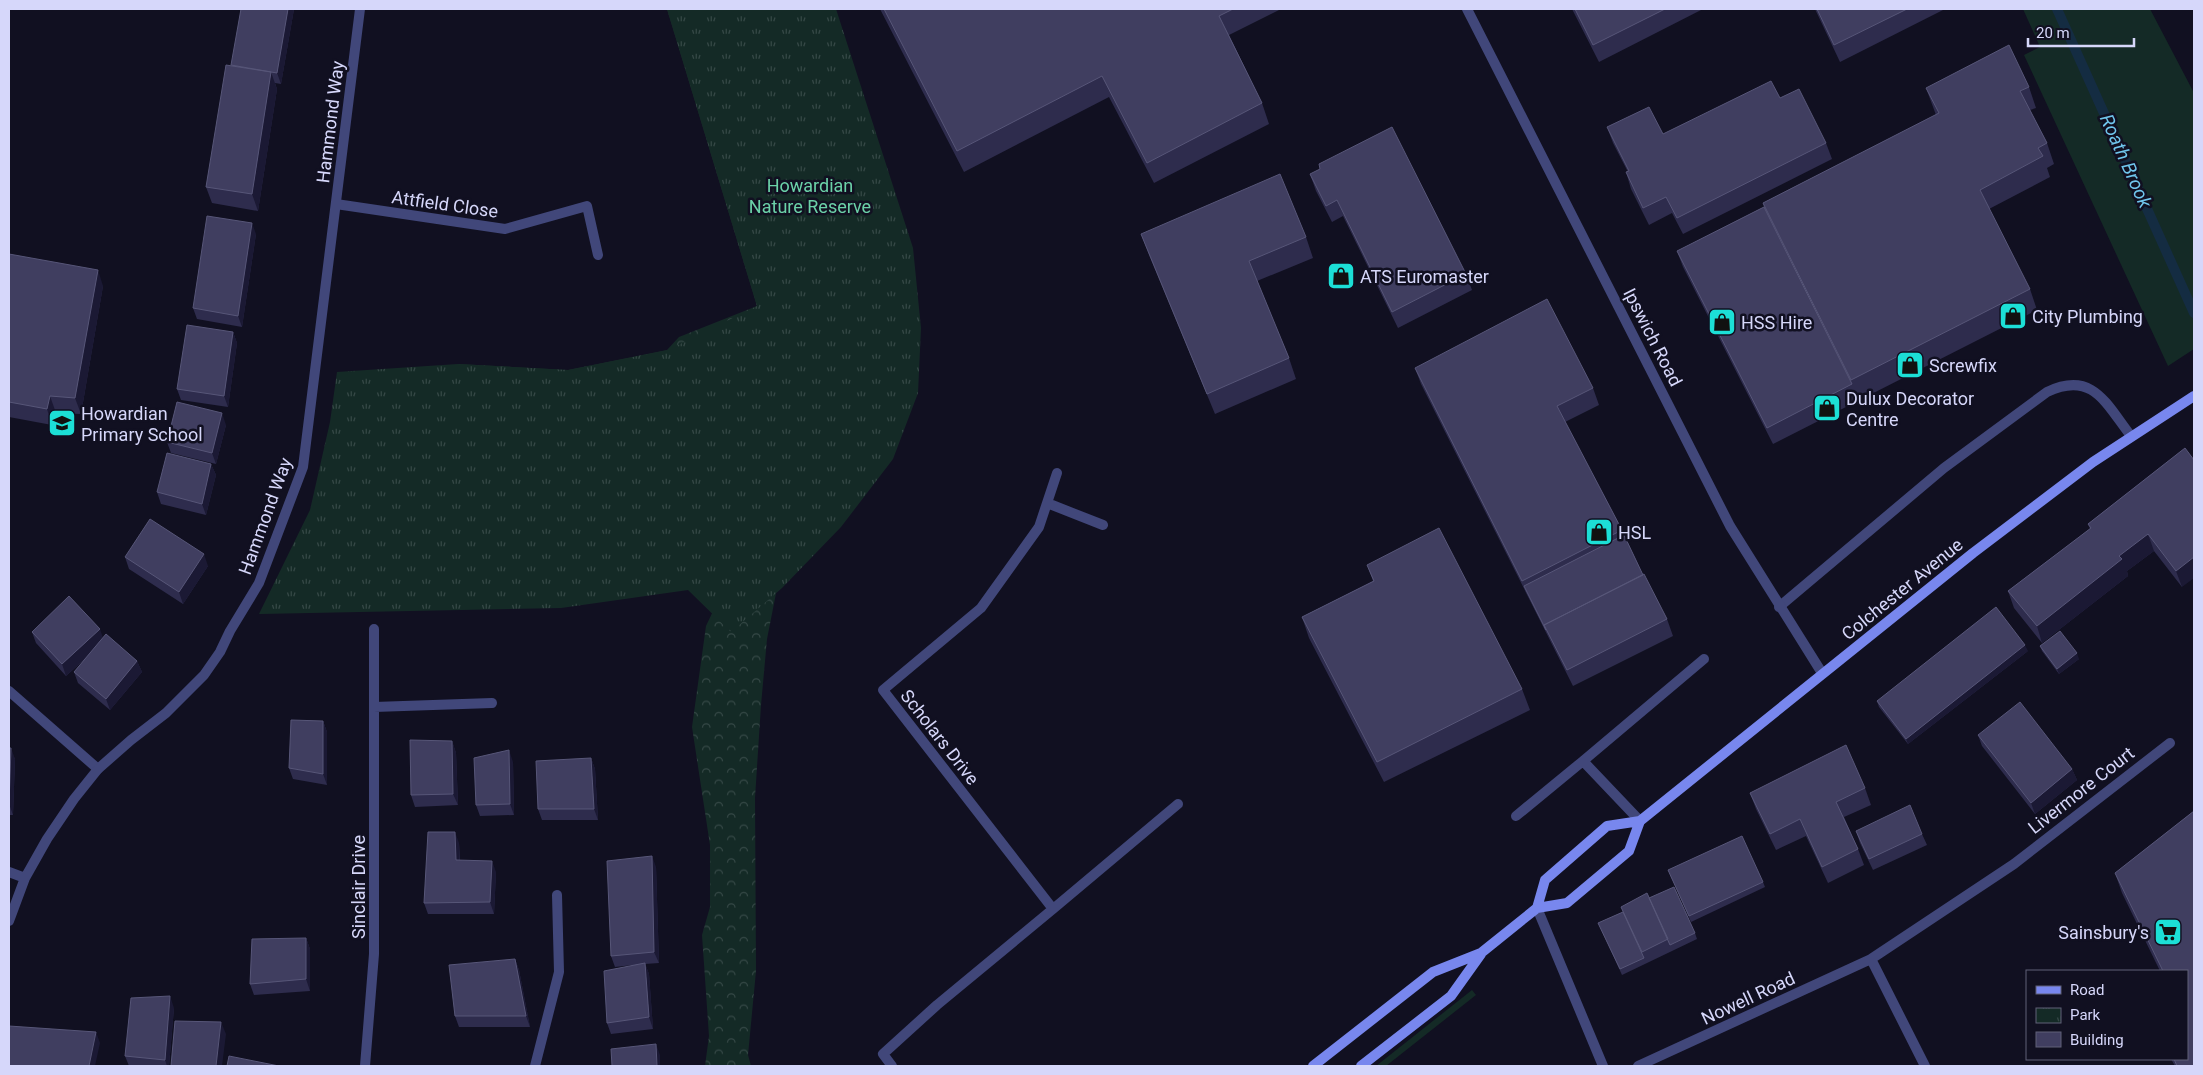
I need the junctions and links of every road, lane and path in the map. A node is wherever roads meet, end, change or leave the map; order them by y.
1 (360, 9) edge
2 (1467, 9) edge
3 (336, 204) junction
4 (598, 255) dead end
5 (2194, 396) edge
6 (2130, 436) junction
7 (1057, 473) dead end
8 (1047, 503) junction
9 (1103, 525) dead end
10 (1779, 608) junction
11 (374, 629) dead end
12 (1704, 659) dead end
13 (1822, 673) junction
14 (9, 691) edge
15 (492, 703) dead end
16 (374, 707) junction
17 (2170, 742) dead end
18 (1583, 761) junction
19 (98, 769) junction
20 (1178, 804) dead end
21 (1516, 816) dead end
22 (1640, 821) junction
23 (2014, 864) joint
24 (9, 872) edge
25 (25, 878) junction
26 (558, 895) dead end
27 (1537, 908) junction
28 (1053, 909) junction
29 (9, 921) edge
30 (1481, 953) junction
31 (1871, 959) junction
32 (366, 1066) edge
33 (535, 1066) edge
34 (892, 1066) edge
35 (1313, 1066) edge
36 (1361, 1066) edge
37 (1603, 1066) edge
38 (1638, 1066) edge
39 (1925, 1066) edge

1 - 3 street, Hammond Way
2 - 10 street, Ipswich Road
3 - 4 street, Attfield Close
3 - 19 street, Hammond Way
5 - 6 street, Colchester Avenue
6 - 10 street
6 - 13 street, Colchester Avenue
7 - 8 street, Scholars Drive
8 - 9 street
8 - 28 street, Scholars Drive
10 - 13 street, Ipswich Road
11 - 16 street, Sinclair Drive
12 - 18 street
13 - 22 street, Colchester Avenue
14 - 19 street
15 - 16 street
16 - 32 street, Sinclair Drive
17 - 23 street, Livermore Court
18 - 21 street
18 - 22 street
19 - 25 street, Hammond Way
20 - 28 street
22 - 27 street
22 - 27 street
23 - 31 street, Nowell Road
24 - 25 street
25 - 29 street, Hammond Way
26 - 33 street
27 - 30 street
27 - 37 street
28 - 34 street
30 - 35 street
30 - 36 street
31 - 38 street, Nowell Road
31 - 39 street

